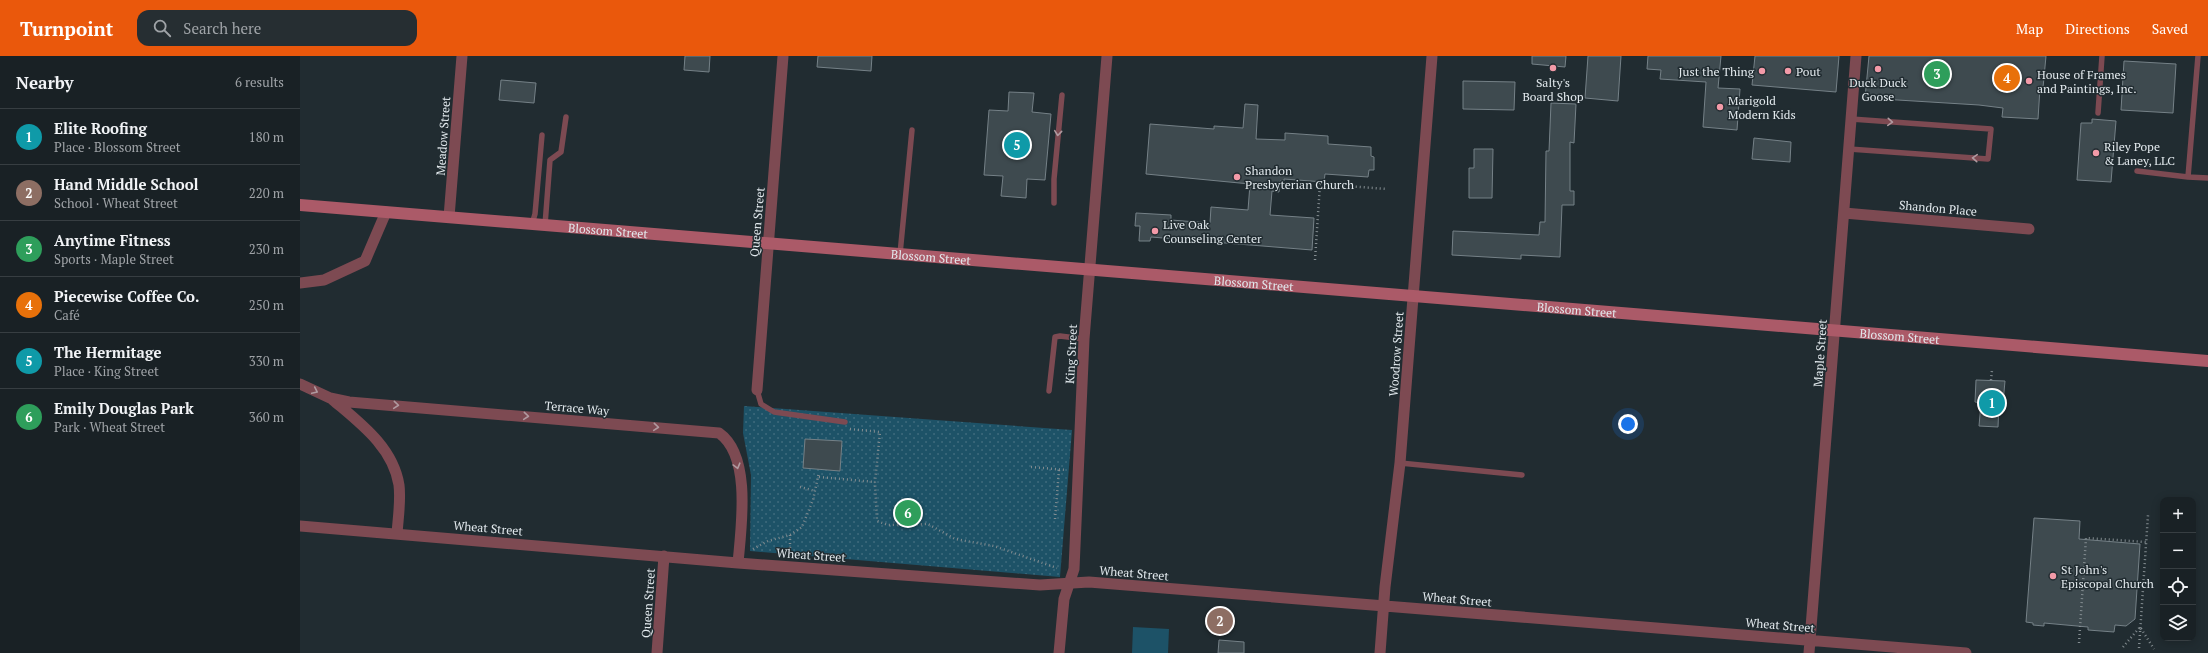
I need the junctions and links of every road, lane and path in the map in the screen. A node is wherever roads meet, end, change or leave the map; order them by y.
1 (462, 56) edge
2 (783, 56) edge
3 (1106, 56) edge
4 (1432, 56) edge
5 (1856, 56) edge
6 (2102, 56) edge
7 (2198, 56) edge
8 (1062, 95) dead end
9 (2098, 113) dead end
10 (566, 117) dead end
11 (1851, 119) junction
12 (912, 130) dead end
13 (542, 135) dead end
14 (1849, 149) junction
15 (2137, 171) dead end
16 (2188, 176) junction
17 (2208, 178) edge
18 (1387, 189) dead end
19 (1054, 203) dead end
20 (300, 205) edge
21 (386, 212) junction
22 (1844, 213) junction
23 (449, 218) junction
24 (532, 224) junction
25 (545, 225) junction
26 (2029, 229) dead end
27 (768, 244) junction
28 (900, 254) junction
29 (1314, 260) dead end
30 (1090, 270) junction
31 (300, 283) edge
32 (1413, 296) junction
33 (1834, 331) junction
34 (1084, 339) junction
35 (2208, 361) edge
36 (1992, 370) dead end
37 (1991, 380) dead end
38 (300, 384) edge
39 (757, 390) joint
40 (1049, 391) dead end
41 (330, 398) junction
42 (373, 404) junction
43 (845, 422) dead end
44 (361, 425) junction
45 (842, 428) dead end
46 (1400, 463) junction
47 (1032, 467) dead end
48 (1059, 470) junction
49 (1067, 470) dead end
50 (819, 472) dead end
51 (1522, 475) dead end
52 (819, 477) junction
53 (875, 482) junction
54 (800, 487) dead end
55 (815, 491) junction
56 (2148, 515) dead end
57 (1055, 519) dead end
58 (300, 526) edge
59 (397, 534) junction
60 (790, 535) junction
61 (2146, 542) junction
62 (753, 549) dead end
63 (790, 552) dead end
64 (664, 556) junction
65 (738, 563) junction
66 (1057, 568) dead end
67 (1069, 584) junction
68 (1384, 606) junction
69 (2140, 627) junction
70 (1810, 641) junction
71 (2079, 643) dead end
72 (2124, 647) dead end
73 (2139, 648) dead end
74 (2154, 649) dead end
75 (657, 653) edge
76 (1059, 653) edge
77 (1380, 653) edge
78 (1809, 653) edge
79 (1966, 653) edge

1 - 23 street, Meadow Street
2 - 27 street, Queen Street
3 - 30 street, King Street
4 - 32 street, Woodrow Street
5 - 11 street, Maple Street
6 - 9 lane
7 - 16 lane
8 -> 19 lane
10 - 25 lane
11 - 14 street, Maple Street
11 -> 14 lane
12 - 28 lane
13 - 24 lane
14 - 22 street, Maple Street
15 - 16 lane
16 - 17 lane
18 - 29 path
20 - 21 street, Blossom Street
21 - 23 street, Blossom Street
21 - 31 street
22 - 26 street, Shandon Place
22 - 33 street, Maple Street
23 - 24 street, Blossom Street
24 - 25 street, Blossom Street
25 - 27 street, Blossom Street
27 - 28 street, Blossom Street
27 - 39 street, Queen Street
28 - 30 street, Blossom Street
30 - 32 street, Blossom Street
30 - 34 street, King Street
32 - 33 street, Blossom Street
32 - 46 street, Woodrow Street
33 - 35 street, Blossom Street
33 - 70 street, Maple Street
34 - 40 lane
34 - 67 street, King Street
36 - 37 path
38 -> 41 street, Terrace Way
39 - 43 lane
41 - 42 street, Terrace Way
41 - 44 street
42 - 44 street
42 -> 65 street, Terrace Way
44 - 59 street
45 - 53 path
46 - 51 lane
46 - 68 street, Woodrow Street
47 - 48 path
48 - 49 path
48 - 57 path
50 - 52 path
52 - 53 path
52 - 55 path
53 - 66 path
54 - 55 path
55 - 60 path
56 - 61 path
58 - 59 street, Wheat Street
59 - 64 street, Wheat Street
60 - 62 path
60 - 63 path
61 - 69 path
61 - 71 path
64 - 65 street, Wheat Street
64 - 75 street, Queen Street
65 - 67 street, Wheat Street
67 - 68 street, Wheat Street
67 - 76 street, King Street
68 - 70 street, Wheat Street
68 - 77 street, Woodrow Street
69 - 72 path
69 - 73 path
69 - 74 path
70 - 78 street, Maple Street
70 - 79 street, Wheat Street

